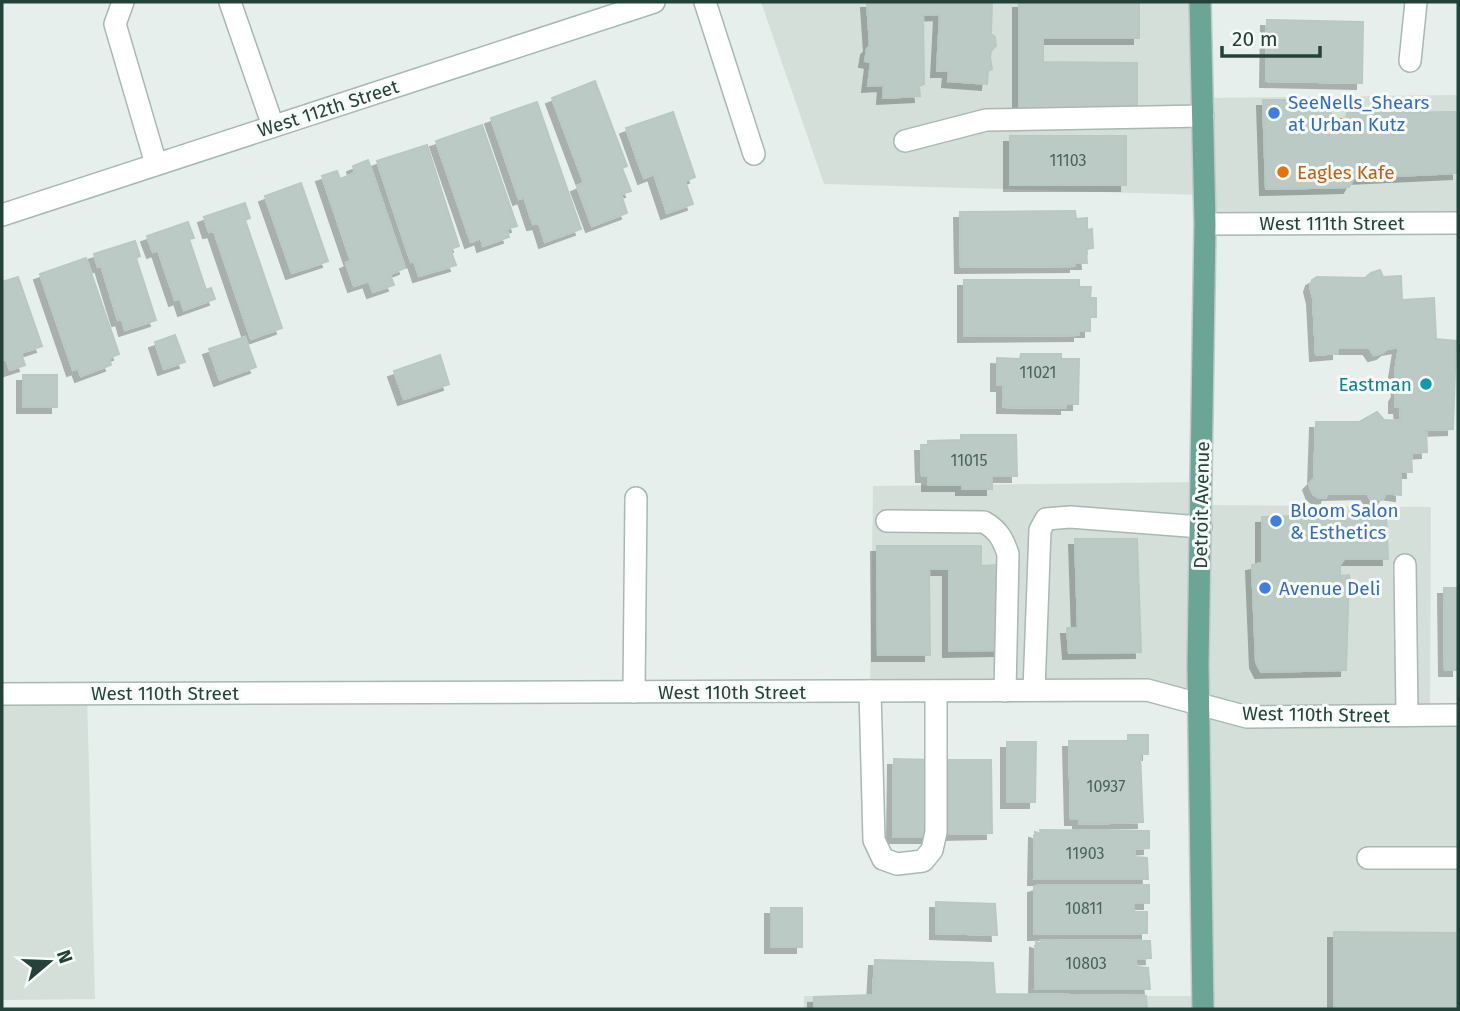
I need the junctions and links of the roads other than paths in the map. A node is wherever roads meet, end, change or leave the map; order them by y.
1 (123, 2) edge
2 (230, 2) edge
3 (654, 2) edge
4 (705, 2) edge
5 (1199, 2) edge
6 (1416, 2) edge
7 (1410, 61) dead end
8 (1203, 116) junction
9 (272, 127) junction
10 (905, 141) dead end
11 (754, 154) dead end
12 (156, 164) junction
13 (2, 215) edge
14 (1458, 223) edge
15 (1205, 224) junction
16 (636, 498) dead end
17 (887, 521) dead end
18 (1200, 527) junction
19 (1405, 565) dead end
20 (1034, 690) junction
21 (870, 691) junction
22 (936, 691) junction
23 (1004, 691) junction
24 (634, 692) junction
25 (2, 694) edge
26 (1199, 705) junction
27 (1407, 715) junction
28 (1458, 715) edge
29 (1368, 858) dead end
30 (1458, 858) edge
31 (1203, 1009) edge

1 - 12 street
2 - 9 street
3 - 9 street, West 112th Street
4 - 11 street
5 - 8 main road, Detroit Avenue
6 - 7 street
8 - 10 street
8 - 15 main road, Detroit Avenue
9 - 12 street, West 112th Street
12 - 13 street, West 112th Street
14 - 15 street, West 111th Street
15 - 18 main road, Detroit Avenue
16 - 24 street
17 - 23 street
18 - 20 street
18 - 26 main road, Detroit Avenue
19 - 27 street
20 - 23 street, West 110th Street
20 - 26 street, West 110th Street
21 - 22 street, West 110th Street
21 - 22 street
21 - 24 street, West 110th Street
22 - 23 street, West 110th Street
24 - 25 street, West 110th Street
26 - 27 street, West 110th Street
26 - 31 main road, Detroit Avenue
27 - 28 street, West 110th Street
29 - 30 street

